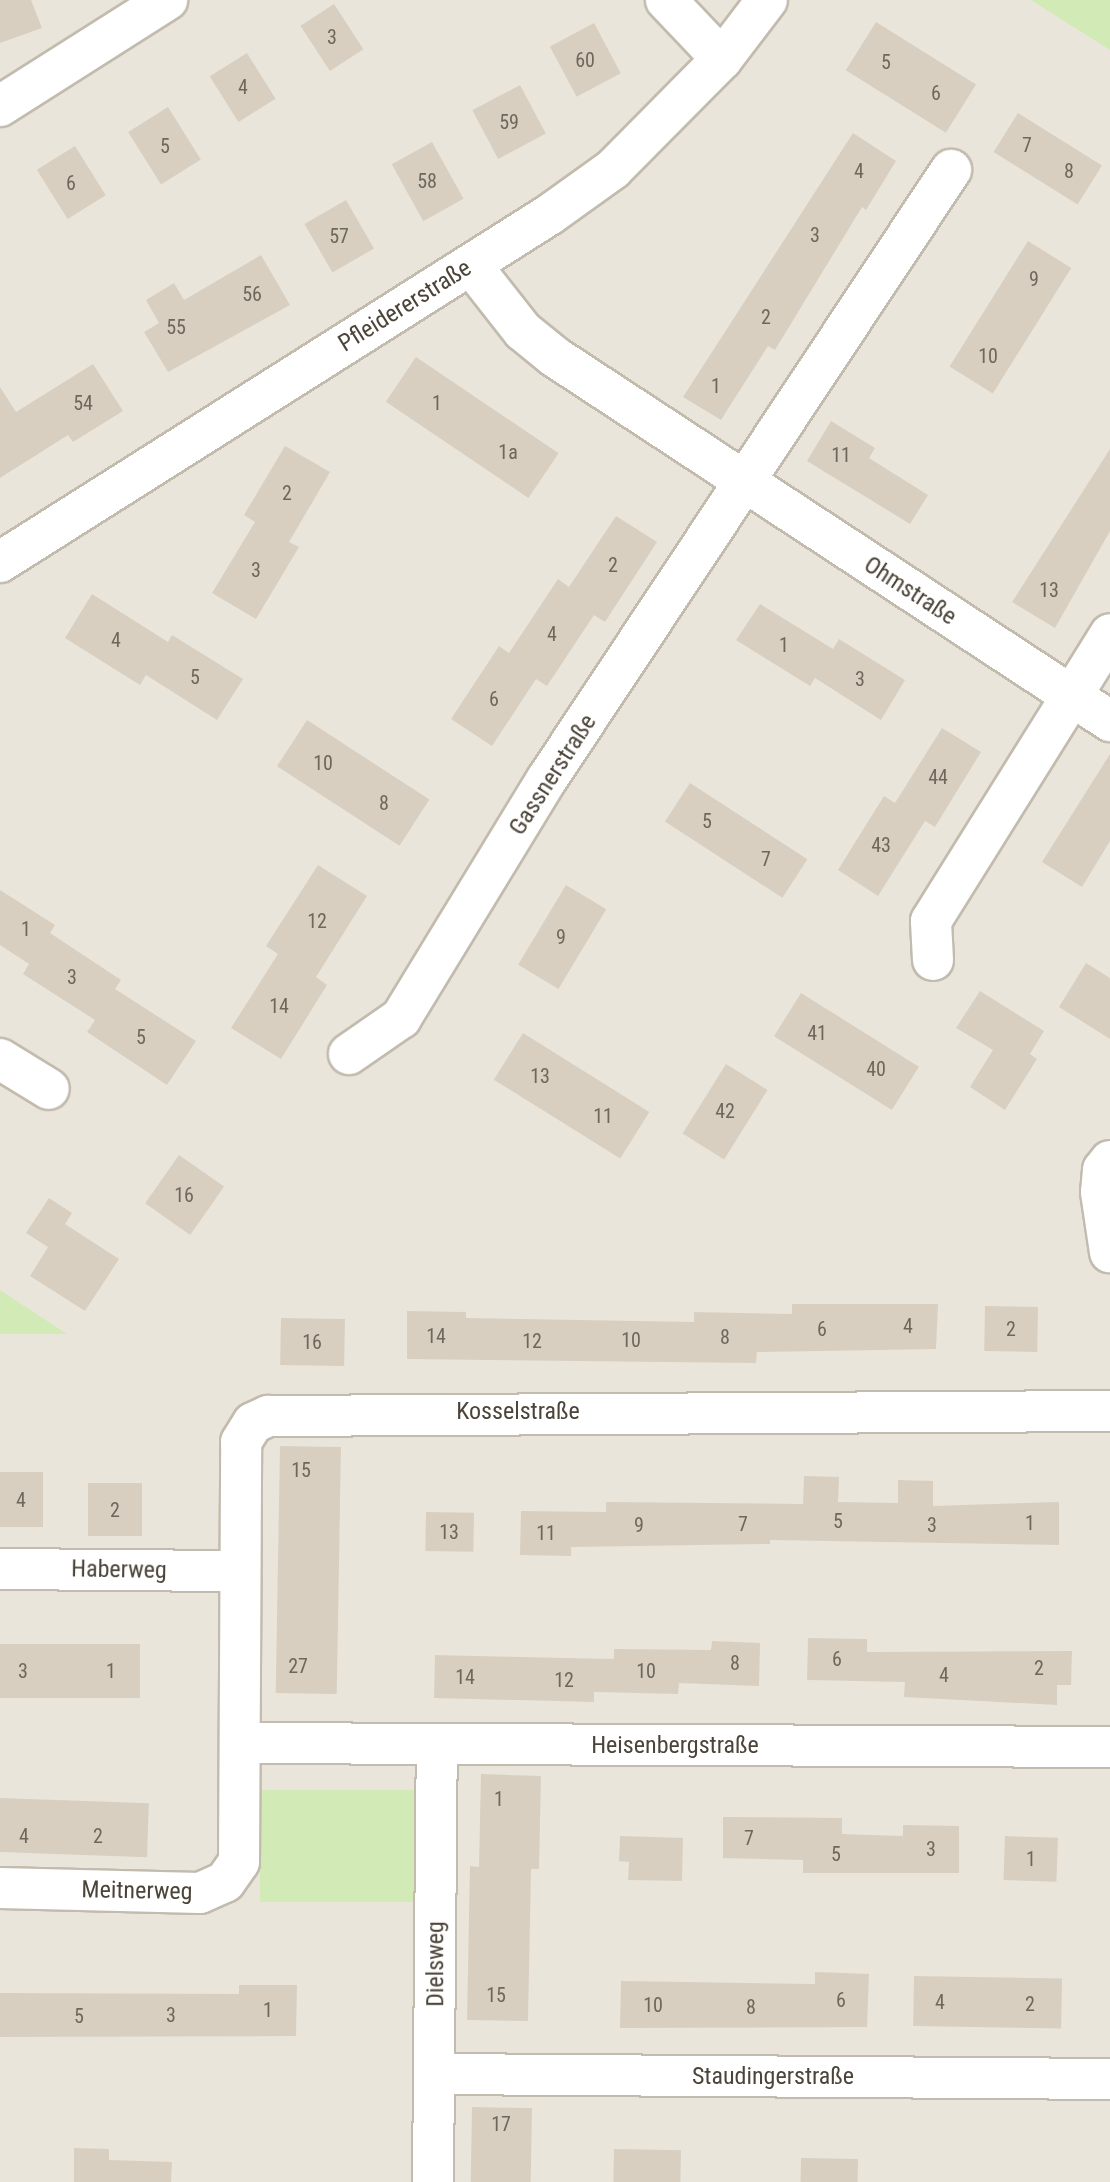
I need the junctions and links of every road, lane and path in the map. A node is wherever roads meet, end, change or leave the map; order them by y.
1 (167, 0) edge
2 (666, 0) edge
3 (767, 0) edge
4 (722, 59) junction
5 (0, 106) edge
6 (951, 170) dead end
7 (471, 265) junction
8 (747, 485) junction
9 (0, 562) edge
10 (1110, 634) edge
11 (1073, 698) junction
12 (1110, 721) edge
13 (933, 960) dead end
14 (349, 1054) dead end
15 (0, 1059) edge
16 (49, 1089) dead end
17 (1110, 1161) edge
18 (1110, 1252) edge
19 (1110, 1411) edge
20 (0, 1569) edge
21 (238, 1571) junction
22 (240, 1743) junction
23 (437, 1746) junction
24 (1110, 1747) edge
25 (0, 1888) edge
26 (435, 2074) junction
27 (1110, 2079) edge
28 (433, 2182) edge

1 - 5 street
2 - 4 street
3 - 4 street, Pfleidererstraße
4 - 7 street, Pfleidererstraße
6 - 8 street
7 - 8 street, Ohmstraße
7 - 9 street, Pfleidererstraße
8 - 11 street, Ohmstraße
8 - 14 street, Gassnerstraße
10 - 11 street
11 - 12 street, Ohmstraße
11 - 13 street
15 - 16 street
17 - 18 street
19 - 21 street, Kosselstraße
20 - 21 street, Haberweg
21 - 22 street, Kosselstraße
22 - 23 street, Heisenbergstraße
22 - 25 street, Meitnerweg
23 - 24 street, Heisenbergstraße
23 - 26 street, Dielsweg
26 - 27 street, Staudingerstraße
26 - 28 street, Dielsweg

